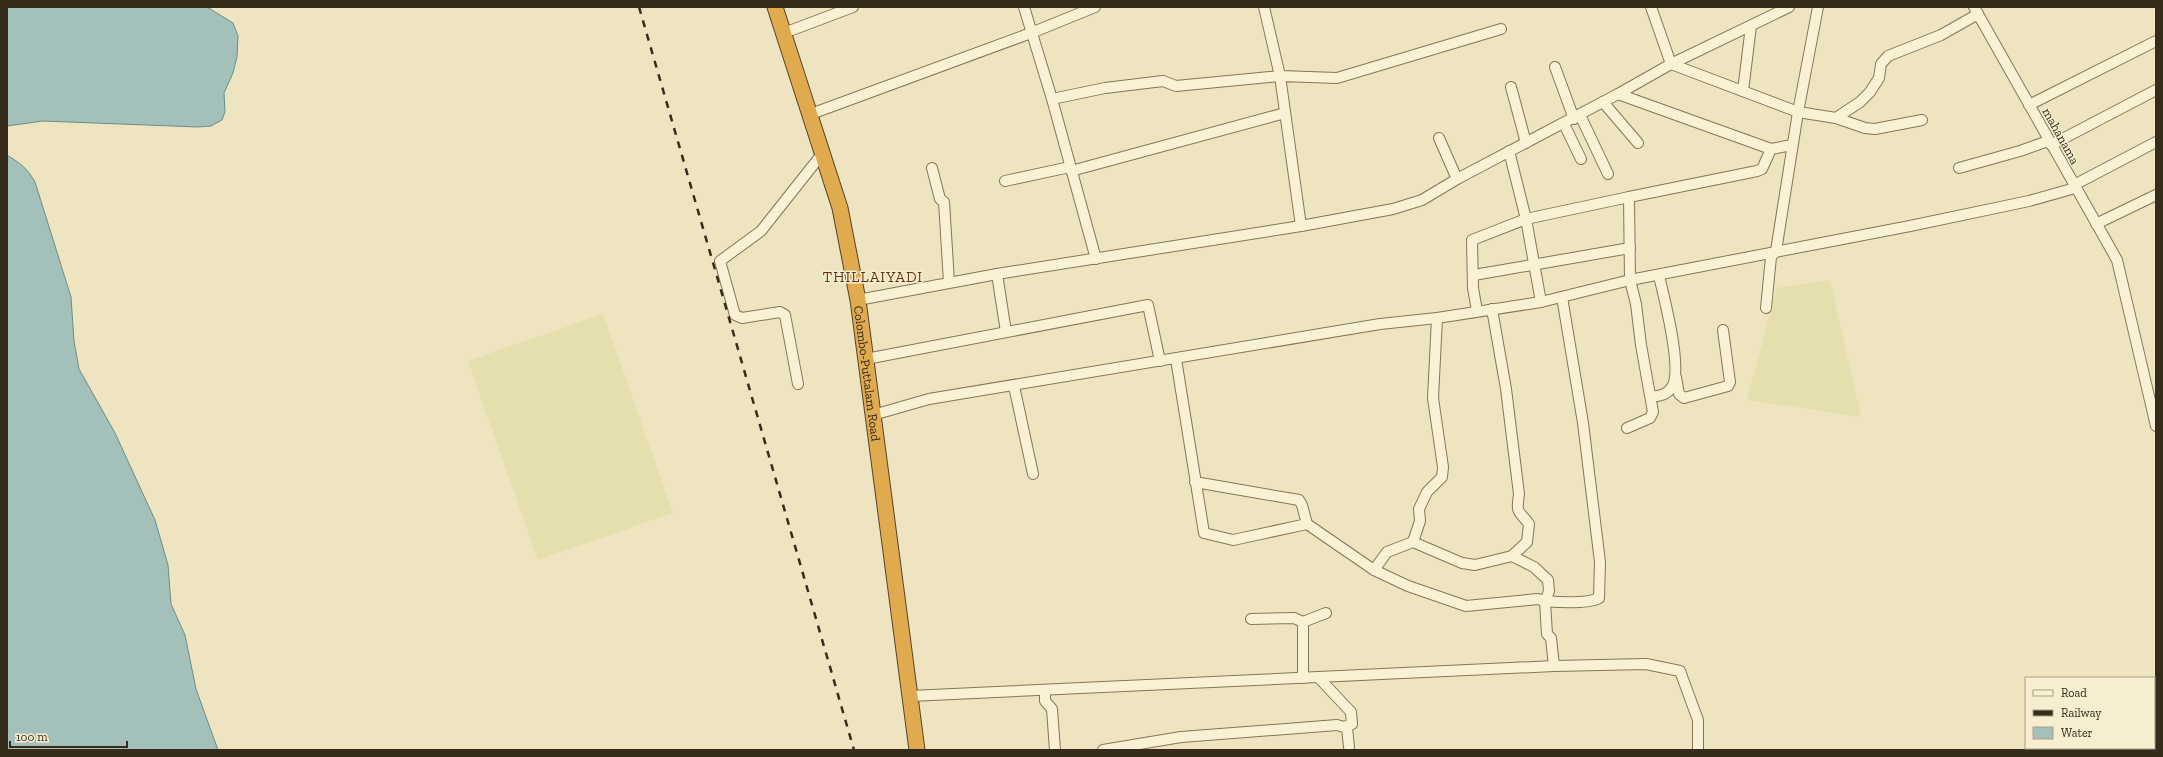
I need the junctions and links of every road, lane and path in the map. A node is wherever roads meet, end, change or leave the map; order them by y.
1 (775, 7) edge
2 (853, 7) edge
3 (1024, 7) edge
4 (1095, 7) edge
5 (1264, 7) edge
6 (1651, 7) edge
7 (1789, 7) edge
8 (1818, 7) edge
9 (1976, 10) edge
10 (1751, 26) junction
11 (1501, 29) dead end
12 (784, 33) junction
13 (1031, 33) junction
14 (2156, 42) edge
15 (1671, 64) junction
16 (1555, 67) dead end
17 (1280, 76) junction
18 (1511, 87) dead end
19 (2156, 90) edge
20 (1743, 92) junction
21 (1618, 94) junction
22 (1052, 99) junction
23 (1603, 102) junction
24 (2029, 105) junction
25 (1798, 112) junction
26 (1285, 113) junction
27 (811, 114) junction
28 (1577, 117) junction
29 (1836, 118) junction
30 (1922, 120) dead end
31 (1564, 124) junction
32 (1439, 138) dead end
33 (2156, 142) edge
34 (1526, 143) junction
35 (1638, 143) dead end
36 (2050, 143) junction
37 (1792, 145) junction
38 (1771, 149) junction
39 (1510, 151) junction
40 (822, 154) junction
41 (1581, 159) dead end
42 (932, 168) dead end
43 (1959, 168) dead end
44 (1071, 169) junction
45 (1608, 174) dead end
46 (1457, 179) junction
47 (1005, 181) dead end
48 (2074, 187) junction
49 (2156, 195) edge
50 (1629, 197) junction
51 (1526, 219) junction
52 (2096, 224) junction
53 (1301, 226) junction
54 (1630, 248) junction
55 (1776, 251) junction
56 (1096, 259) junction
57 (1533, 263) junction
58 (997, 274) junction
59 (1474, 275) junction
60 (1659, 276) junction
61 (1630, 280) junction
62 (949, 282) junction
63 (1562, 297) junction
64 (858, 300) junction
65 (1541, 302) junction
66 (1766, 308) dead end
67 (1492, 309) junction
68 (1477, 311) junction
69 (1437, 318) junction
70 (1723, 330) dead end
71 (1006, 332) junction
72 (1176, 358) junction
73 (866, 359) junction
74 (1160, 361) junction
75 (1675, 373) junction
76 (798, 384) dead end
77 (1014, 386) junction
78 (1650, 397) junction
79 (873, 415) junction
80 (2156, 426) edge
81 (1627, 428) dead end
82 (1033, 474) dead end
83 (1195, 482) junction
84 (1307, 524) junction
85 (1414, 542) junction
86 (1512, 556) junction
87 (1374, 570) junction
88 (1545, 602) junction
89 (1326, 613) dead end
90 (1251, 619) dead end
91 (1303, 622) junction
92 (1554, 666) junction
93 (1318, 677) junction
94 (1303, 678) junction
95 (1045, 690) junction
96 (910, 696) junction
97 (1344, 727) junction
98 (1349, 747) dead end
99 (917, 750) edge
100 (1055, 750) edge
101 (1103, 750) edge
102 (1698, 750) edge

1 - 12 highway, Colombo-Puttalam Road
2 - 12 street
3 - 13 street
4 - 13 street
5 - 17 street
6 - 15 street
7 - 10 street
8 - 25 street
9 - 24 street
9 - 29 street
10 - 15 street
10 - 20 street
11 - 17 street
12 - 27 highway, Colombo-Puttalam Road
13 - 22 street
13 - 27 street
14 - 24 street, mahanama
15 - 20 street
15 - 21 street
16 - 28 street
17 - 22 street
17 - 26 street
18 - 34 street
19 - 36 street
20 - 25 street
21 - 23 street
21 - 38 street
22 - 44 street
23 - 28 street
23 - 35 street
24 - 36 street, mahanama
25 - 29 street
25 - 37 street
26 - 44 street
26 - 53 street
27 - 40 highway, Colombo-Puttalam Road
28 - 31 street
28 - 45 street
29 - 30 street
31 - 34 street
31 - 41 street
32 - 46 street
33 - 48 street
34 - 39 street
36 - 43 street
36 - 48 street, mahanama
37 - 38 street
37 - 55 street
38 - 50 street
39 - 46 street
39 - 51 street
40 - 64 highway, Colombo-Puttalam Road
40 - 76 street
42 - 62 street
44 - 47 street
44 - 56 street
46 - 53 street
48 - 52 street, mahanama
48 - 55 street
49 - 52 street
50 - 51 street
50 - 54 street
51 - 57 street
51 - 59 street
52 - 80 street, mahanama
53 - 56 street
54 - 57 street
54 - 61 street
55 - 60 street
55 - 66 street
56 - 58 street
57 - 59 street
57 - 65 street
58 - 62 street
58 - 71 street
59 - 68 street
60 - 61 street
60 - 75 street
61 - 63 street
61 - 78 street
62 - 64 street
63 - 65 street
63 - 88 street
64 - 73 highway, Colombo-Puttalam Road
65 - 67 street
67 - 68 street
67 - 86 street
68 - 69 street
69 - 72 street
69 - 85 street
70 - 75 street
71 - 73 street
71 - 74 street
72 - 74 street
72 - 83 street
73 - 79 highway, Colombo-Puttalam Road
74 - 77 street
75 - 78 street
77 - 79 street
77 - 82 street
78 - 81 street
79 - 96 highway, Colombo-Puttalam Road
83 - 84 street
83 - 84 street
84 - 87 street
85 - 86 street
85 - 87 street
86 - 88 street
87 - 88 street
88 - 92 street
89 - 91 street
90 - 91 street
91 - 94 street
92 - 93 street
92 - 102 street
93 - 94 street
93 - 97 street
94 - 95 street
95 - 96 street
95 - 100 street
96 - 99 highway, Colombo-Puttalam Road
97 - 98 street
97 - 101 street

